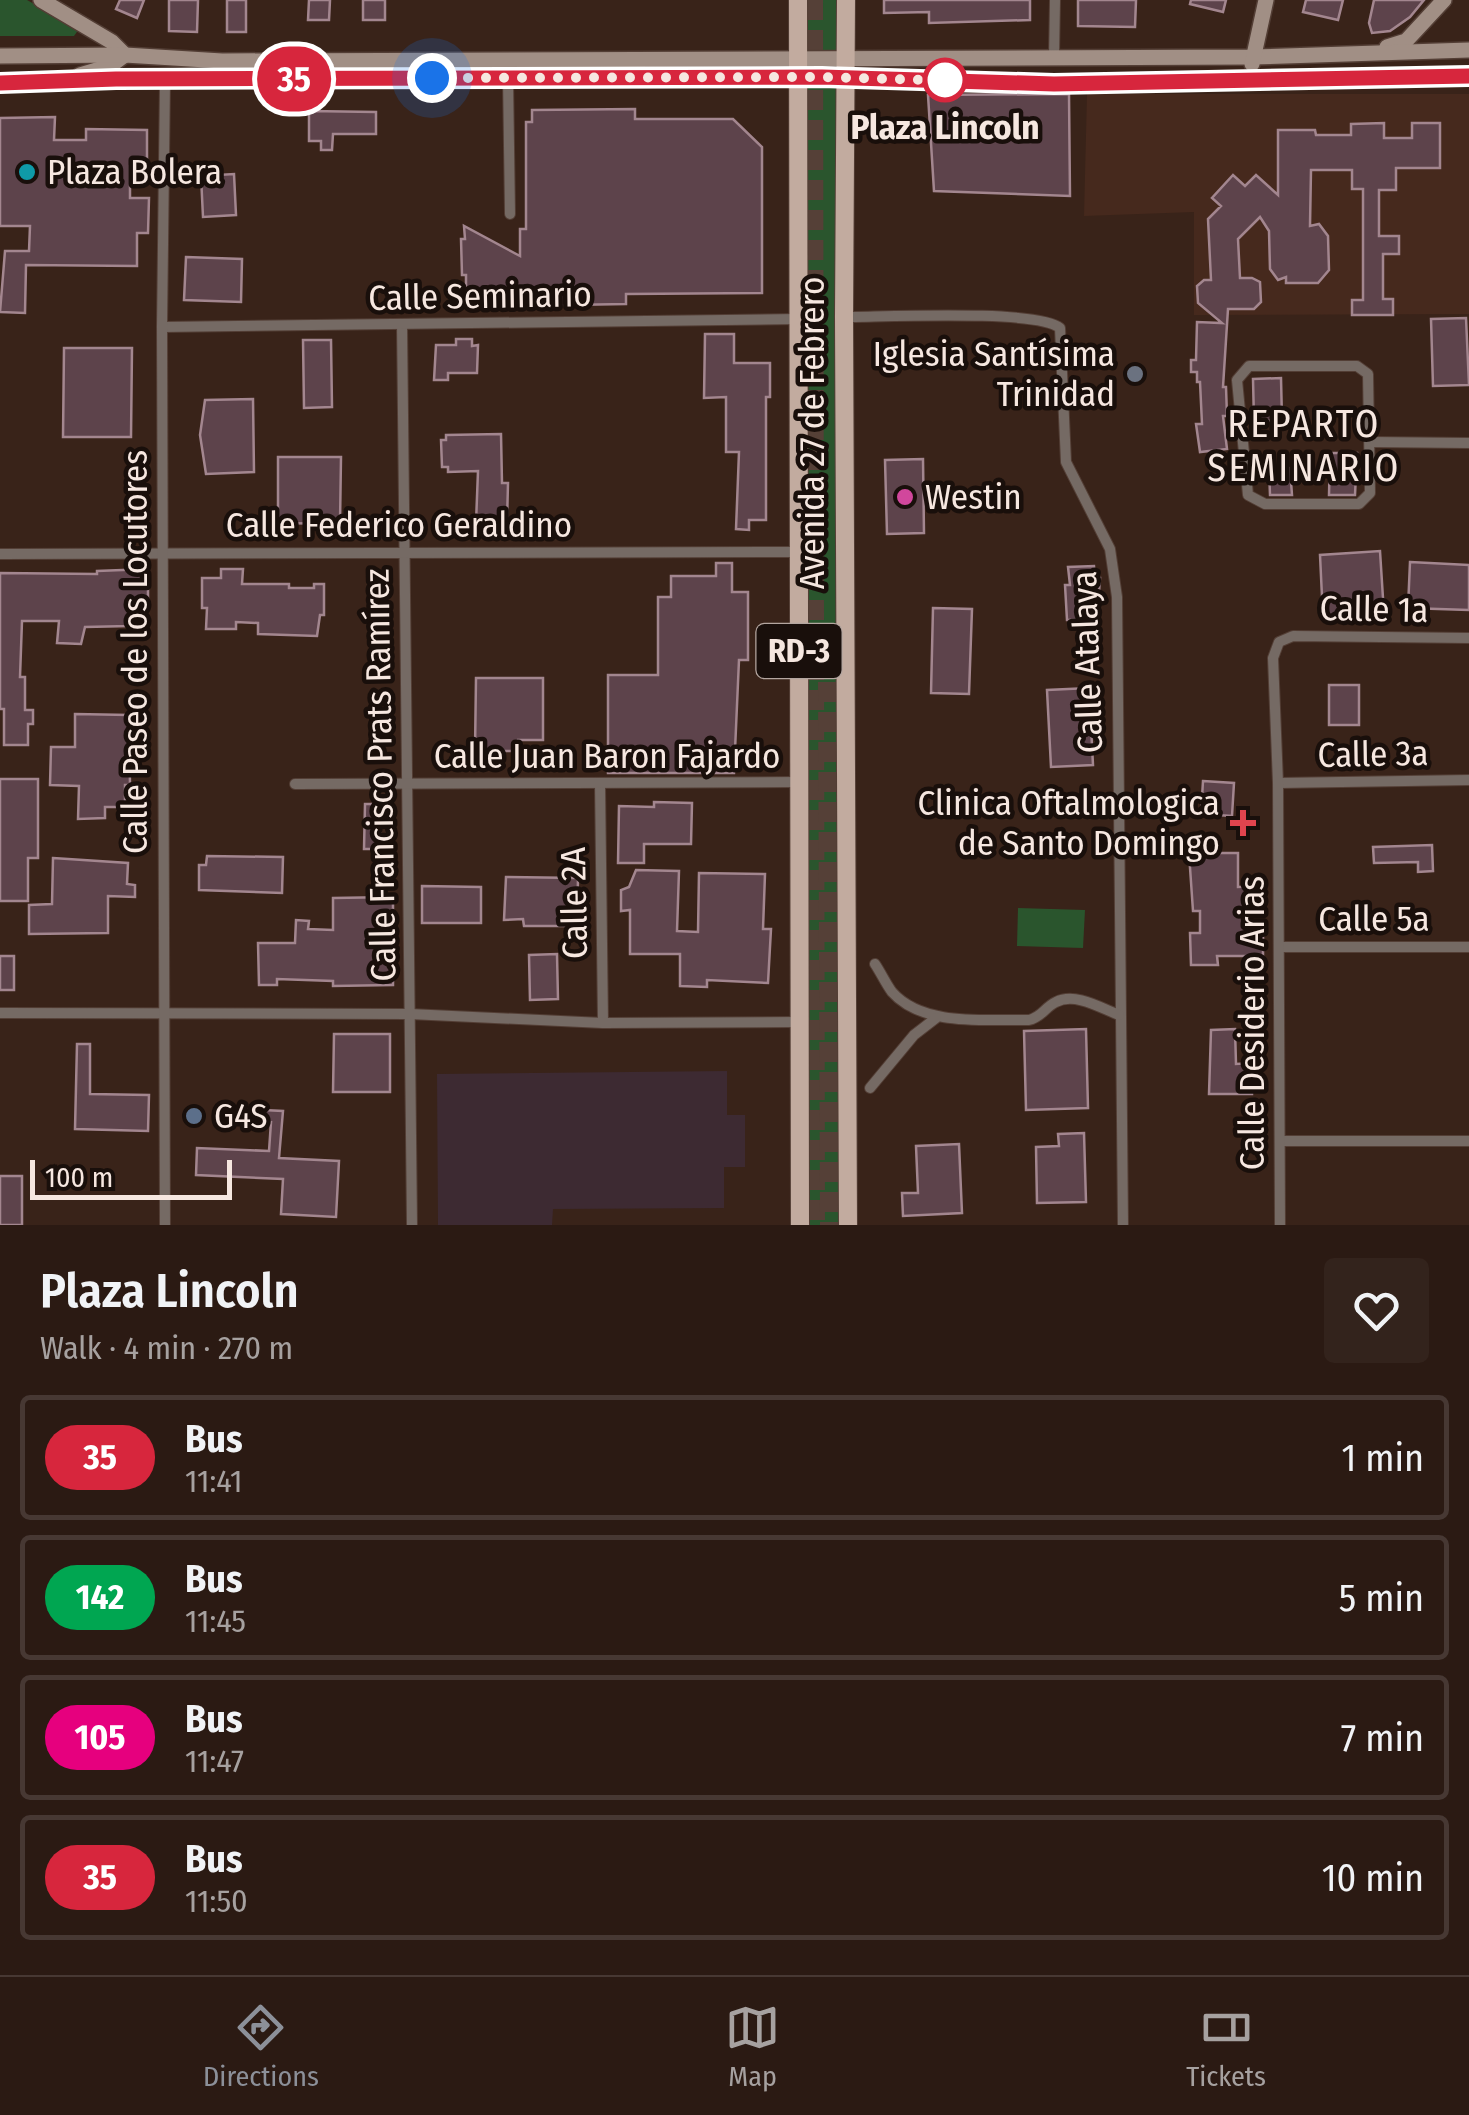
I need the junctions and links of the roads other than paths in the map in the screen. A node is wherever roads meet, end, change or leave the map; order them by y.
1 (41, 0) edge
2 (798, 0) edge
3 (846, 0) edge
4 (1055, 0) edge
5 (1266, 0) edge
6 (1444, 0) edge
7 (1469, 50) edge
8 (1370, 51) junction
9 (125, 55) junction
10 (0, 56) edge
11 (846, 58) junction
12 (1054, 58) junction
13 (1253, 58) junction
14 (797, 67) junction
15 (1469, 76) edge
16 (846, 77) junction
17 (508, 78) junction
18 (1248, 78) junction
19 (165, 80) junction
20 (57, 81) junction
21 (0, 83) edge
22 (510, 214) dead end
23 (844, 317) junction
24 (798, 319) junction
25 (402, 324) junction
26 (162, 327) junction
27 (1371, 442) junction
28 (1469, 443) edge
29 (162, 552) junction
30 (798, 552) junction
31 (0, 554) edge
32 (405, 554) junction
33 (1469, 638) edge
34 (1279, 642) joint
35 (1469, 780) edge
36 (799, 782) junction
37 (600, 783) junction
38 (1278, 783) junction
39 (295, 784) dead end
40 (408, 784) junction
41 (1278, 947) junction
42 (1469, 947) edge
43 (875, 964) dead end
44 (0, 1013) edge
45 (163, 1014) junction
46 (410, 1014) junction
47 (1120, 1015) junction
48 (936, 1018) junction
49 (603, 1022) junction
50 (800, 1022) junction
51 (870, 1088) dead end
52 (1280, 1140) junction
53 (1469, 1141) edge
54 (165, 1225) edge
55 (412, 1225) edge
56 (800, 1225) edge
57 (848, 1225) edge
58 (1123, 1225) edge
59 (1280, 1225) edge

1 - 9 main road
2 - 14 main road, Avenida 27 de Febrero / RD-3
3 - 11 main road, Avenida 27 de Febrero / RD-3
4 - 12 street
5 - 13 main road
6 - 8 main road
7 - 8 main road
8 - 13 main road
9 - 10 main road
9 - 14 main road
9 - 20 main road
11 - 12 main road
11 - 14 main road
11 - 16 main road, Avenida 27 de Febrero / RD-3
12 - 13 main road
13 - 18 main road
14 - 16 main road
14 - 17 main road
14 - 24 main road, Avenida 27 de Febrero / RD-3
15 - 18 main road
16 - 18 main road
16 - 23 main road, Avenida 27 de Febrero / RD-3
17 - 19 main road
17 - 22 street
19 - 20 main road
19 - 26 street, Calle Paseo de los Locutores
20 - 21 main road
23 - 47 street, Calle Atalaya
23 - 57 main road, Avenida 27 de Febrero / RD-3
24 - 25 street, Calle Seminario
24 - 30 main road, Avenida 27 de Febrero / RD-3
25 - 26 street, Calle Seminario
25 - 32 street, Calle Francisco Prats Ramírez
26 - 29 street, Calle Paseo de los Locutores
27 - 27 street
27 - 28 street
29 - 31 street, Calle Federico Geraldino
29 - 32 street, Calle Federico Geraldino
29 - 45 street, Calle Paseo de los Locutores
30 - 32 street, Calle Federico Geraldino
30 - 36 main road, Avenida 27 de Febrero / RD-3
32 - 40 street, Calle Francisco Prats Ramírez
33 - 34 street, Calle 1a
34 - 38 street, Calle Desiderio Arias
35 - 38 street, Calle 3a
36 - 37 street, Calle Juan Baron Fajardo
36 - 50 main road, Avenida 27 de Febrero / RD-3
37 - 40 street, Calle Juan Baron Fajardo
37 - 49 street, Calle 2A
38 - 41 street, Calle Desiderio Arias
39 - 40 street, Calle Juan Baron Fajardo
40 - 46 street, Calle Francisco Prats Ramírez
41 - 42 street, Calle 5a
41 - 52 street, Calle Desiderio Arias
43 - 48 street
44 - 45 street
45 - 46 street
45 - 54 street, Calle Paseo de los Locutores
46 - 49 street
46 - 55 street, Calle Francisco Prats Ramírez
47 - 48 street
47 - 58 street, Calle Atalaya
48 - 51 street
49 - 50 street
50 - 56 main road, Avenida 27 de Febrero / RD-3
52 - 53 street
52 - 59 street, Calle Desiderio Arias

